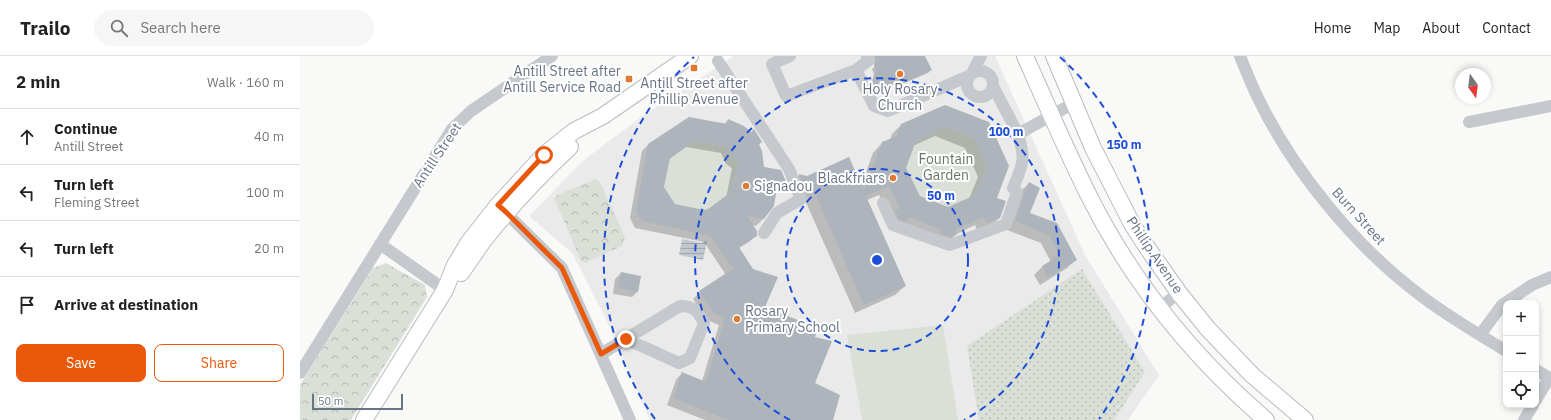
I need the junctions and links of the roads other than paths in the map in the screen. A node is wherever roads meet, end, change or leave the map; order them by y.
1 (552, 56) edge
2 (690, 56) edge
3 (790, 56) edge
4 (867, 56) edge
5 (981, 56) edge
6 (1025, 56) edge
7 (1054, 56) edge
8 (1240, 56) edge
9 (718, 61) dead end
10 (856, 70) junction
11 (971, 75) junction
12 (993, 86) junction
13 (1074, 103) junction
14 (1551, 106) edge
15 (1052, 115) junction
16 (1470, 122) dead end
17 (1018, 134) junction
18 (883, 203) dead end
19 (502, 209) junction
20 (764, 233) dead end
21 (380, 244) junction
22 (1551, 277) edge
23 (445, 290) junction
24 (1179, 293) junction
25 (1159, 308) junction
26 (1480, 335) junction
27 (626, 339) junction
28 (1503, 349) edge
29 (601, 354) junction
30 (1539, 372) edge
31 (300, 373) edge
32 (1550, 378) edge
33 (1539, 395) edge
34 (1531, 408) edge
35 (364, 420) edge
36 (630, 420) edge
37 (1266, 420) edge
38 (1305, 420) edge
39 (1524, 420) edge

1 - 21 street, Antill Street
2 - 19 main road
3 - 10 street
4 - 10 street
5 - 11 street
6 - 15 main road, Phillip Avenue
7 - 13 main road, Phillip Avenue
8 - 26 street, Burn Street
9 - 20 street
10 - 11 street
11 - 12 street
11 - 12 street
12 - 17 street
13 - 15 street
13 - 24 main road, Phillip Avenue
14 - 16 street
15 - 17 street
15 - 25 main road, Phillip Avenue
17 - 18 street
19 - 23 main road
19 - 29 street
21 - 23 street
21 - 31 street, Antill Street
22 - 26 street
23 - 35 main road
24 - 25 street
24 - 38 main road, Phillip Avenue
25 - 37 main road, Phillip Avenue
26 - 28 street, Burn Street
27 - 27 street
27 - 29 street
29 - 36 street
30 - 32 street
32 - 33 street
34 - 39 street

